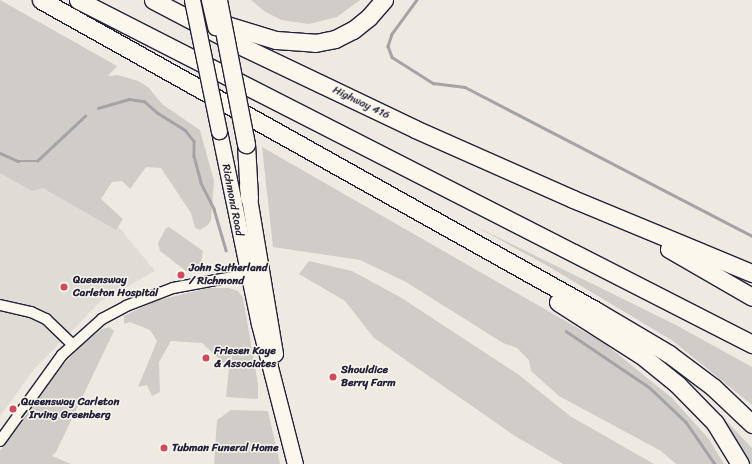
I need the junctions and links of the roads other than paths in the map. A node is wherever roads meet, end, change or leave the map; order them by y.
1 (40, 0) edge
2 (78, 0) edge
3 (192, 0) edge
4 (209, 0) edge
5 (218, 0) edge
6 (384, 0) edge
7 (157, 2) edge
8 (242, 142) junction
9 (379, 191) junction
10 (249, 198) joint
11 (573, 199) junction
12 (752, 273) edge
13 (255, 275) junction
14 (752, 297) edge
15 (0, 305) edge
16 (752, 344) edge
17 (73, 345) junction
18 (752, 424) edge
19 (0, 440) edge
20 (295, 464) edge
21 (740, 464) edge

1 - 9 highway
2 - 16 highway
3 - 13 main road, Richmond Road, bridge
4 - 8 main road, bridge
5 - 8 highway, bridge
6 - 7 highway
7 - 11 highway, Highway 416
8 - 10 highway
9 - 18 highway
9 - 21 highway
10 - 13 main road, Richmond Road
11 - 12 highway
11 - 14 highway
13 - 17 street
13 - 20 main road, Richmond Road
15 - 17 street
17 - 19 street

